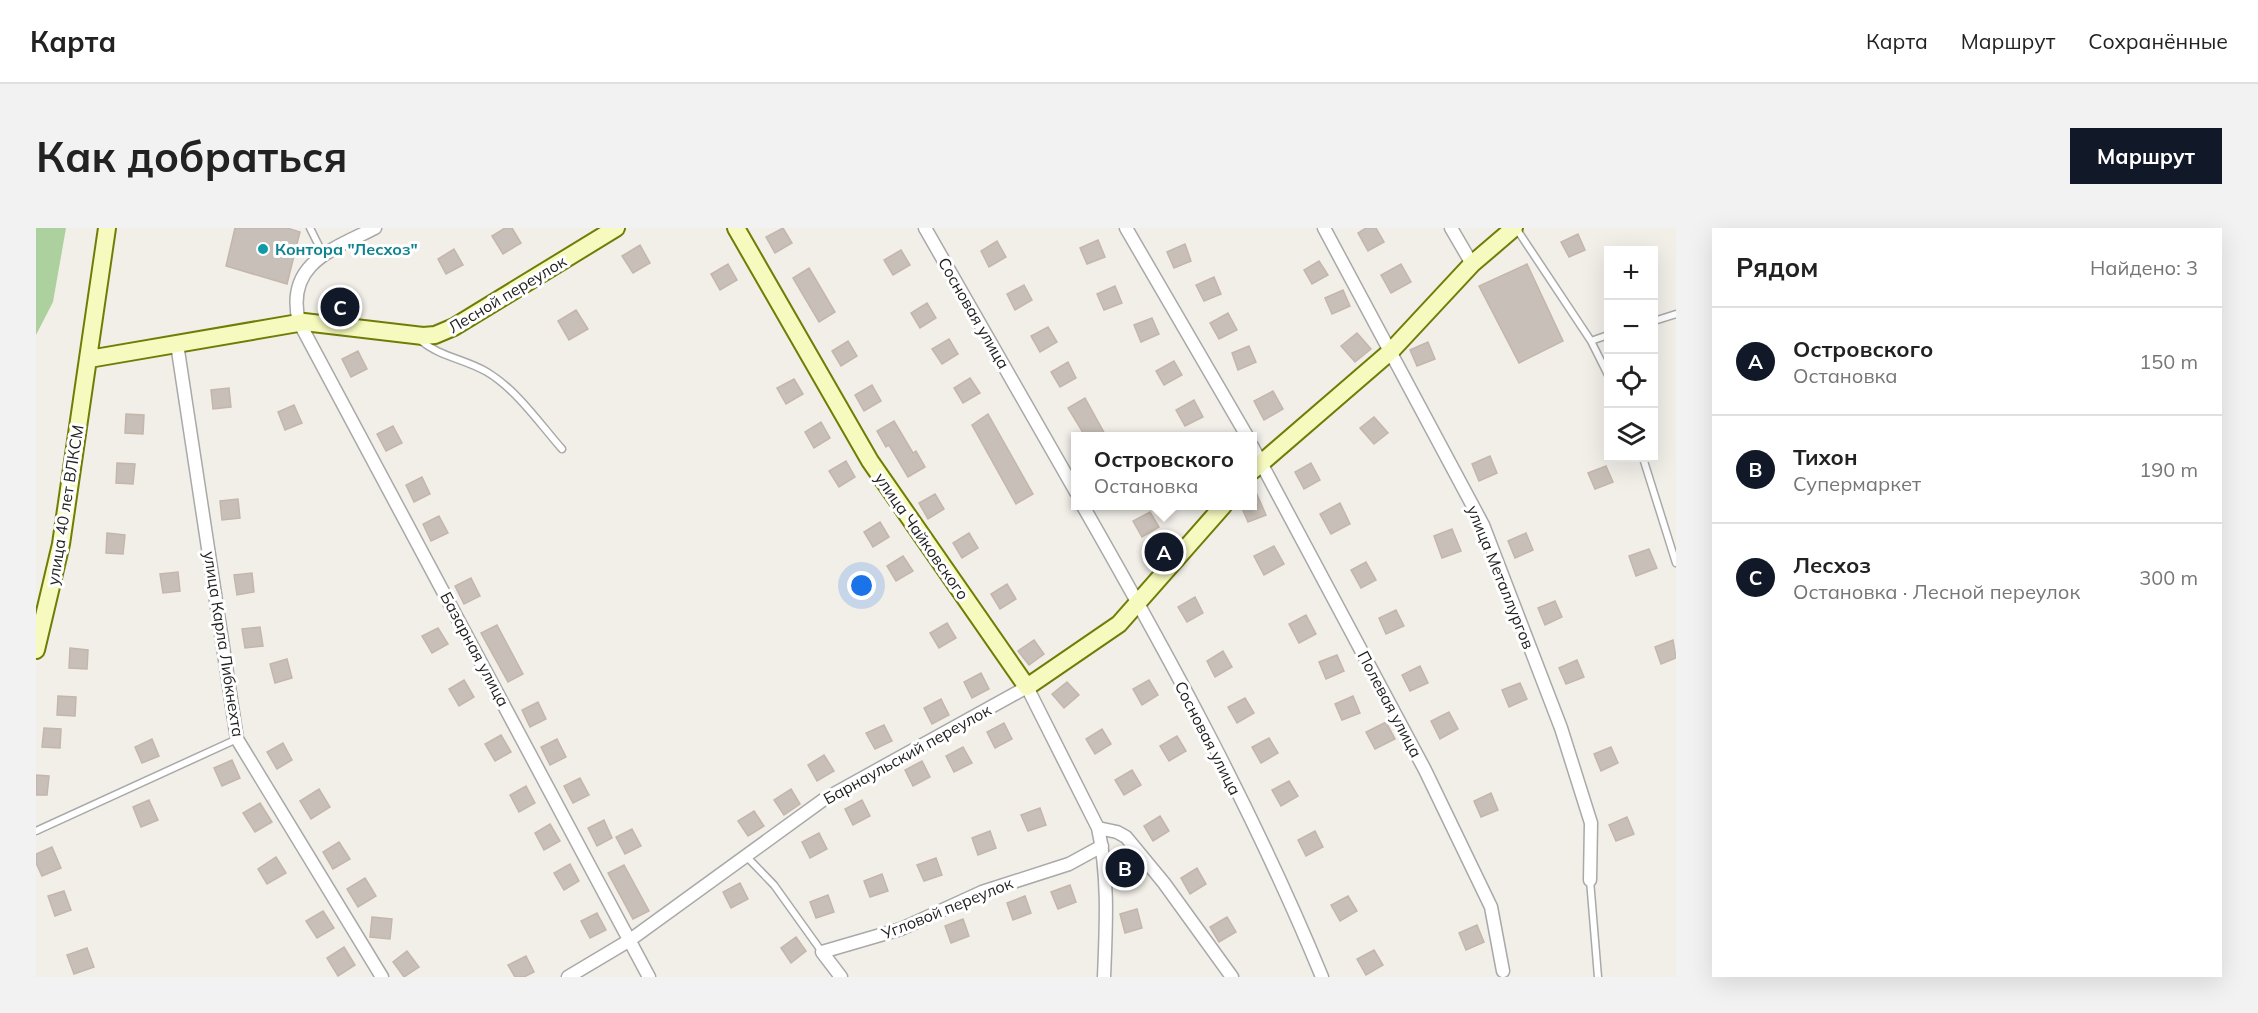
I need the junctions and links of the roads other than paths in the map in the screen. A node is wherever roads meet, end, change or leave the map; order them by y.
1 (107, 228) edge
2 (310, 228) edge
3 (375, 228) edge
4 (616, 228) edge
5 (736, 228) edge
6 (925, 228) edge
7 (1126, 228) edge
8 (1323, 228) edge
9 (1451, 228) edge
10 (1515, 228) edge
11 (323, 254) junction
12 (1472, 264) junction
13 (1676, 314) edge
14 (1658, 319) edge
15 (299, 322) junction
16 (415, 335) junction
17 (1604, 336) edge
18 (1591, 340) junction
19 (177, 345) junction
20 (1391, 351) junction
21 (89, 359) junction
22 (1604, 367) edge
23 (1245, 432) edge
24 (562, 450) dead end
25 (1644, 462) edge
26 (1257, 466) edge
27 (1071, 483) edge
28 (1085, 510) edge
29 (1220, 510) edge
30 (1676, 563) edge
31 (1139, 604) junction
32 (36, 650) edge
33 (1027, 687) junction
34 (237, 739) junction
35 (1098, 828) junction
36 (36, 831) edge
37 (1102, 846) junction
38 (746, 856) junction
39 (1590, 880) joint
40 (630, 940) junction
41 (822, 952) junction
42 (1503, 970) dead end
43 (382, 977) edge
44 (568, 977) edge
45 (649, 977) edge
46 (841, 977) edge
47 (1104, 977) edge
48 (1232, 977) edge
49 (1322, 977) edge
50 (1598, 977) edge

1 - 21 street, улица 40 лет ВЛКСМ
2 - 11 lane
3 - 11 street
4 - 16 street, Лесной переулок
5 - 33 street, улица Чайковского
6 - 27 street, Сосновая улица
7 - 23 street
8 - 20 street, улица Металлургов
9 - 12 street
10 - 12 street
10 - 18 lane
11 - 15 street
12 - 20 street
13 - 14 lane
15 - 16 street, Лесной переулок
15 - 19 street, Лесной переулок
15 - 40 street, Базарная улица
16 - 24 lane
17 - 18 lane
18 - 22 lane
19 - 21 street, Лесной переулок
19 - 34 street, улица Карла Либкнехта
20 - 26 street
20 - 39 street, улица Металлургов
21 - 32 street, улица 40 лет ВЛКСМ
25 - 30 lane
26 - 42 street, Полевая улица
28 - 31 street, Сосновая улица
29 - 31 street, Барнаульский переулок
31 - 33 street, Барнаульский переулок
31 - 49 street, Сосновая улица
33 - 35 street, улица Чайковского
33 - 38 street, Барнаульский переулок
34 - 36 lane
34 - 43 street, улица Карла Либкнехта
35 - 37 street, улица Чайковского
35 - 48 street
37 - 41 street, Угловой переулок
37 - 47 street, улица Чайковского
38 - 40 street, Барнаульский переулок
38 - 41 lane
39 - 50 lane
40 - 44 street, Барнаульский переулок
40 - 45 street, Базарная улица
41 - 46 street

